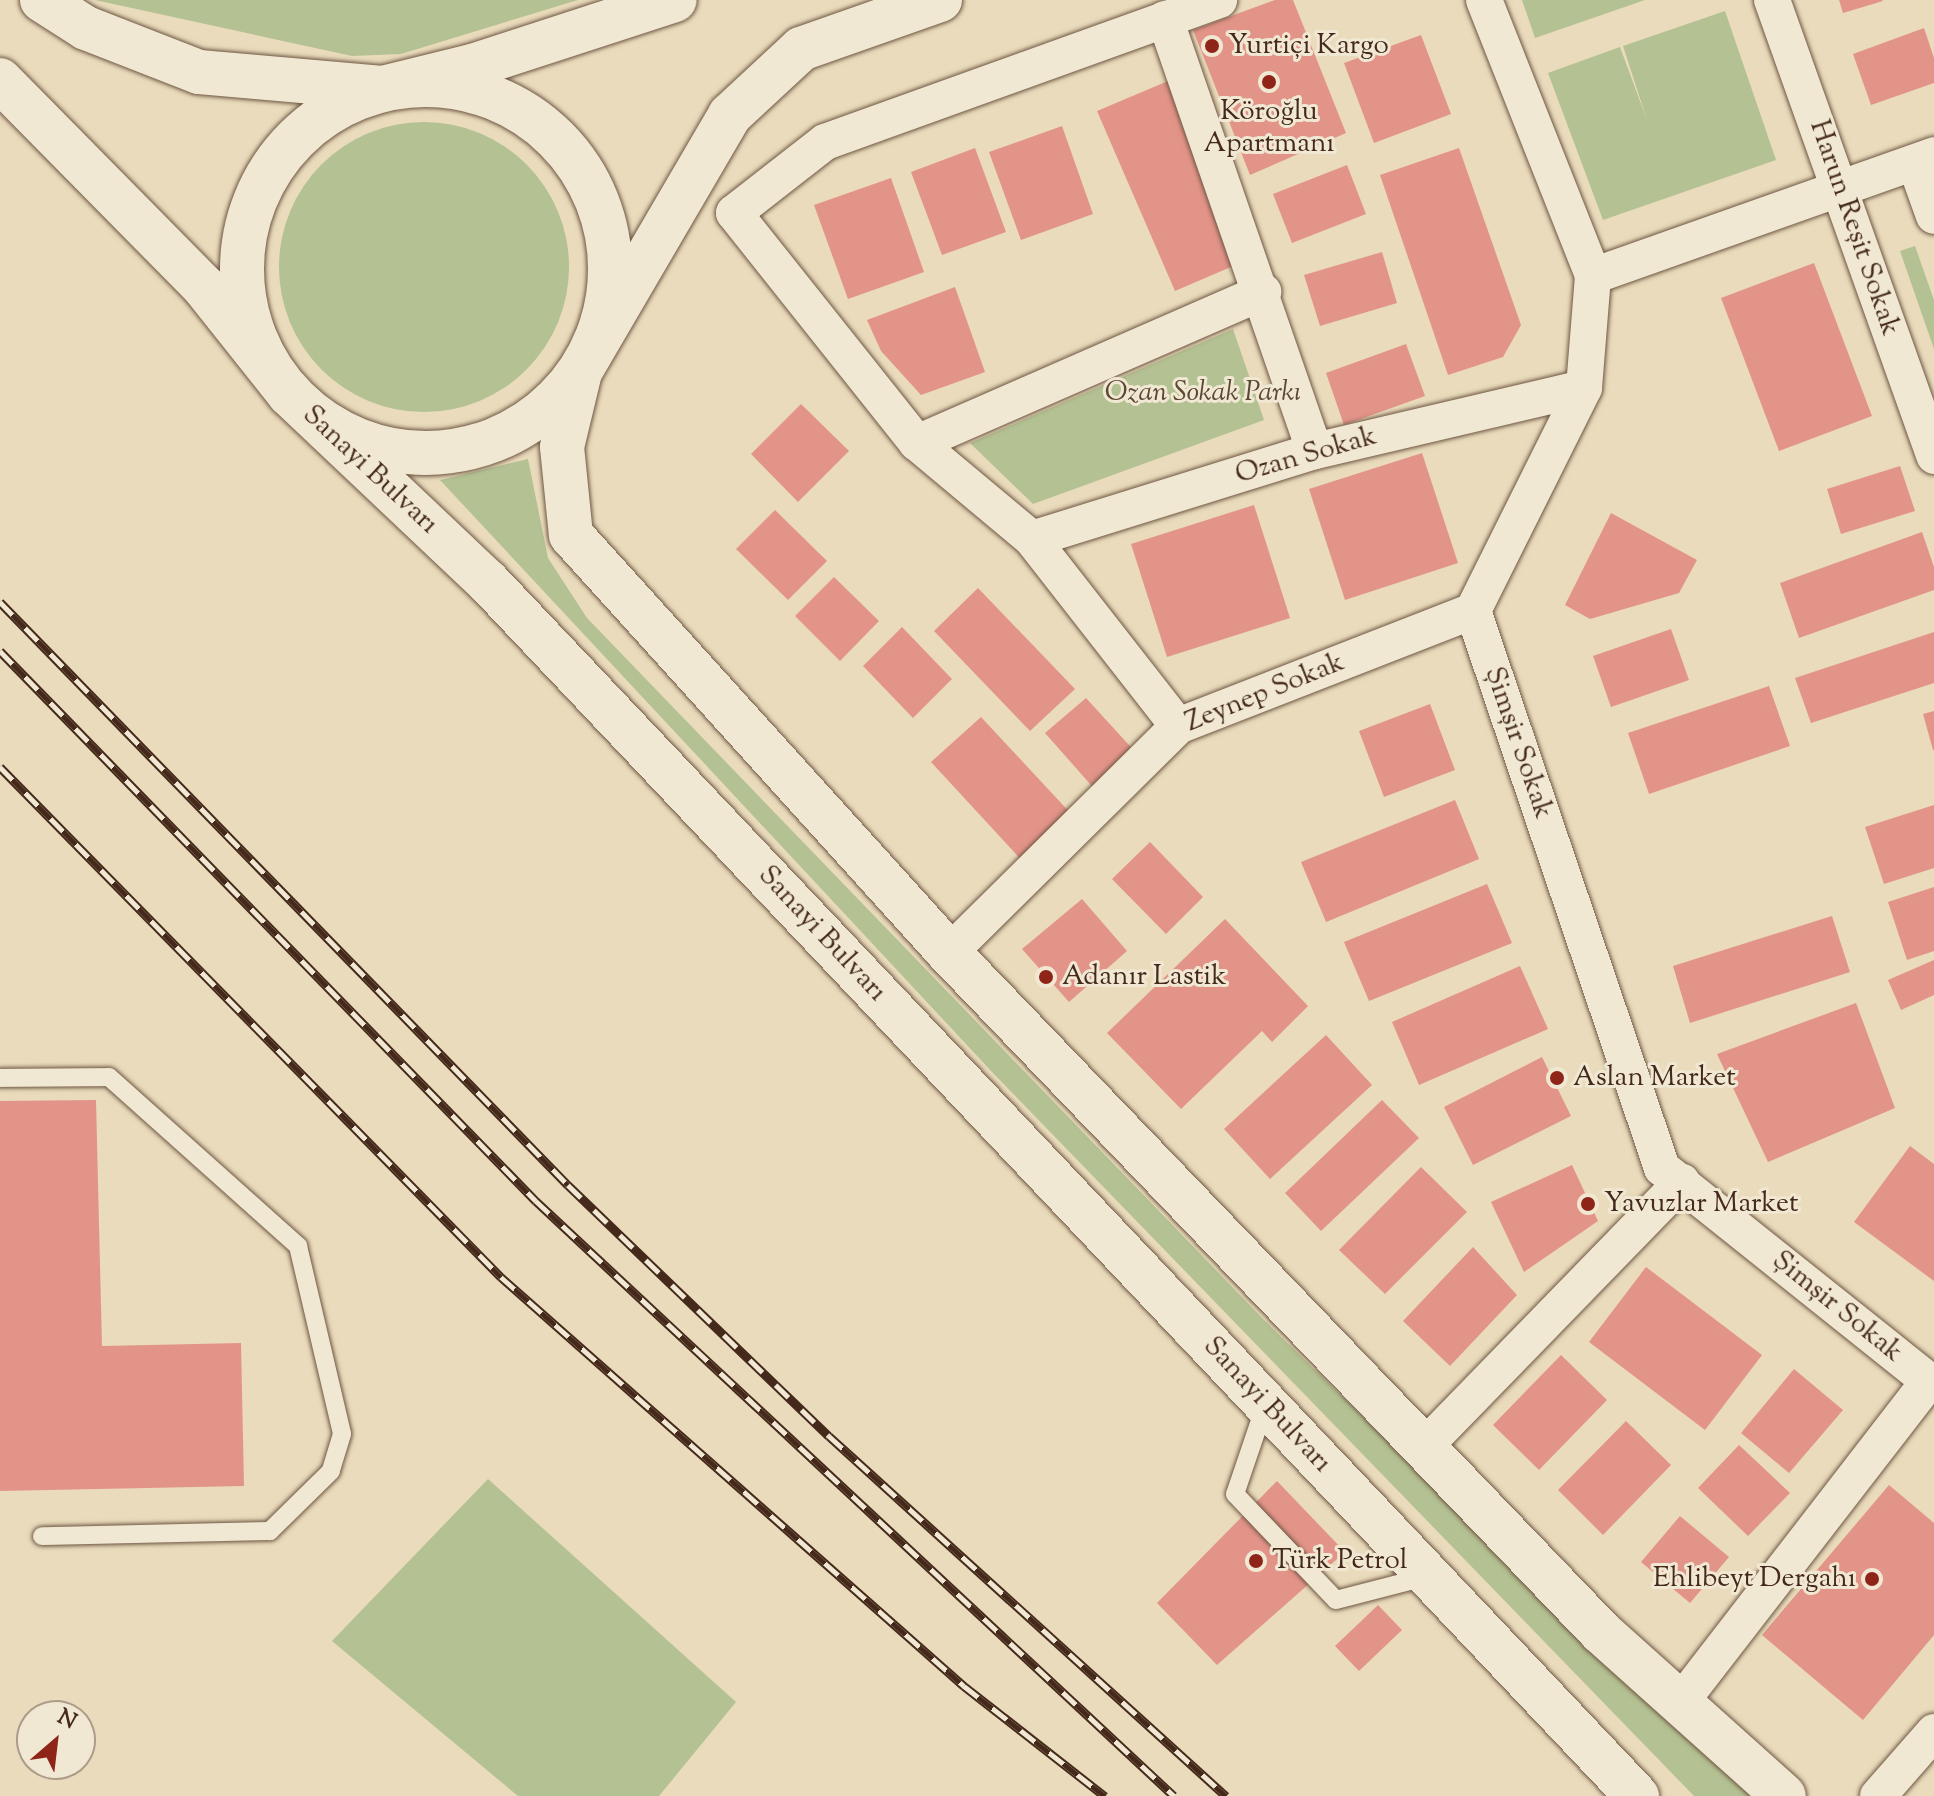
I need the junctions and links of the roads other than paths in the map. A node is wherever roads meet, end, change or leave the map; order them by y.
1 (42, 0) edge
2 (675, 0) edge
3 (940, 0) edge
4 (1219, 0) edge
5 (1484, 0) edge
6 (1772, 0) edge
7 (1165, 19) junction
8 (0, 80) edge
9 (382, 88) junction
10 (1924, 159) edge
11 (1843, 191) junction
12 (1934, 216) edge
13 (1593, 276) junction
14 (1263, 292) junction
15 (580, 372) junction
16 (1584, 388) junction
17 (289, 394) junction
18 (917, 443) junction
19 (1315, 451) junction
20 (1934, 456) edge
21 (1032, 539) junction
22 (1473, 611) junction
23 (1178, 726) junction
24 (949, 953) junction
25 (0, 1078) edge
26 (1682, 1182) junction
27 (1932, 1383) edge
28 (1266, 1404) junction
29 (1424, 1447) junction
30 (42, 1536) dead end
31 (1429, 1576) junction
32 (1680, 1703) junction
33 (1934, 1732) edge
34 (1637, 1796) edge
35 (1784, 1796) edge
36 (1878, 1796) edge

1 - 9 main road
2 - 9 main road
3 - 15 main road
4 - 7 street
5 - 13 street
6 - 11 street, Harun Reşit Sokak
7 - 14 street
7 - 18 street
8 - 17 main road, Sanayi Bulvarı
9 - 15 main road
9 - 17 main road
10 - 11 street
10 - 12 street
11 - 13 street
11 - 20 street, Harun Reşit Sokak
13 - 16 street
14 - 18 street
14 - 19 street
15 - 17 main road
15 - 24 main road
16 - 19 street, Ozan Sokak
16 - 22 street
17 - 28 main road, Sanayi Bulvarı
18 - 21 street
19 - 21 street, Ozan Sokak
21 - 23 street
22 - 23 street, Zeynep Sokak
22 - 26 street, Şimşir Sokak
23 - 24 street, Zeynep Sokak
24 - 29 main road
25 - 30 lane
26 - 27 street, Şimşir Sokak
26 - 29 street
27 - 32 street
28 - 31 main road, Sanayi Bulvarı
28 - 31 lane
29 - 32 main road
31 - 34 main road, Sanayi Bulvarı
32 - 35 main road
33 - 36 street

